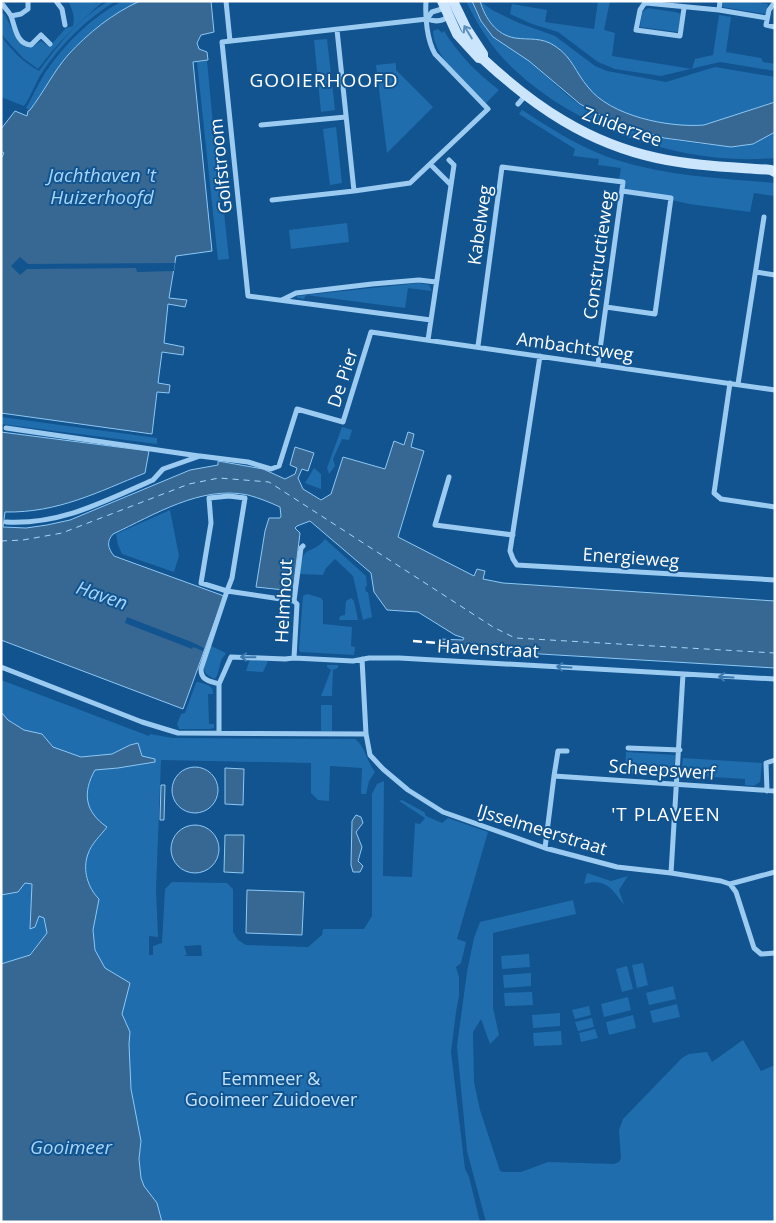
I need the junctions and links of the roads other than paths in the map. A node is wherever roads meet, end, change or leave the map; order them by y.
1 (8, 1) edge
2 (28, 1) edge
3 (56, 1) edge
4 (226, 1) edge
5 (426, 1) edge
6 (720, 1) edge
7 (646, 2) edge
8 (662, 3) edge
9 (775, 3) edge
10 (2, 6) edge
11 (448, 7) edge
12 (684, 8) junction
13 (719, 10) junction
14 (11, 16) junction
15 (767, 18) junction
16 (427, 19) junction
17 (65, 25) dead end
18 (775, 27) edge
19 (337, 30) junction
20 (230, 41) junction
21 (50, 44) dead end
22 (346, 117) junction
23 (261, 125) dead end
24 (449, 160) dead end
25 (430, 164) junction
26 (774, 170) edge
27 (562, 174) joint
28 (451, 185) junction
29 (354, 191) junction
30 (622, 191) junction
31 (272, 200) dead end
32 (764, 216) dead end
33 (756, 272) junction
34 (775, 275) edge
35 (436, 282) junction
36 (282, 300) junction
37 (606, 307) junction
38 (431, 320) junction
39 (372, 332) joint
40 (428, 340) junction
41 (478, 346) junction
42 (540, 356) junction
43 (598, 364) junction
44 (730, 383) junction
45 (738, 384) junction
46 (775, 390) edge
47 (6, 428) dead end
48 (200, 456) junction
49 (449, 477) dead end
50 (775, 507) edge
51 (6, 522) dead end
52 (513, 535) junction
53 (303, 546) dead end
54 (775, 580) edge
55 (227, 591) junction
56 (294, 601) junction
57 (294, 658) junction
58 (362, 659) junction
59 (1, 666) edge
60 (683, 674) junction
61 (775, 679) edge
62 (219, 684) junction
63 (219, 734) junction
64 (366, 734) junction
65 (628, 748) dead end
66 (680, 750) junction
67 (567, 752) dead end
68 (775, 760) edge
69 (554, 776) junction
70 (678, 784) junction
71 (767, 791) junction
72 (775, 791) edge
73 (545, 848) junction
74 (775, 872) edge
75 (671, 873) junction
76 (730, 884) junction
77 (775, 953) edge

1 - 10 street
2 - 14 street
3 - 17 street
4 - 20 street, Golfstroom
5 - 16 street
6 - 13 street
7 - 8 street
7 - 12 street
8 - 12 street
9 - 15 street
10 - 14 street
11 - 16 street
11 - 16 street
11 - 26 street, Zuiderzee
12 - 13 street
13 - 15 street
14 - 21 street
15 - 18 street
16 - 19 street
16 - 25 street
19 - 20 street
19 - 22 street
20 - 36 street, Golfstroom
22 - 23 street
22 - 29 street
24 - 28 street
25 - 28 street
25 - 29 street
27 - 30 street, Constructieweg
27 - 41 street, Kabelweg
28 - 35 street
29 - 31 street
30 - 37 street, Constructieweg
30 - 37 street
32 - 33 street
33 - 34 street
33 - 45 street
35 - 36 street
35 - 38 street
36 - 38 street
37 - 43 street, Constructieweg
38 - 40 street
39 - 40 street, Ambachtsweg
39 - 48 street, De Pier
40 - 41 street, Ambachtsweg
41 - 42 street, Ambachtsweg
42 - 43 street, Ambachtsweg
42 - 52 street, Energieweg
43 - 44 street, Ambachtsweg
44 - 45 street, Ambachtsweg
44 - 50 street
45 - 46 street, Ambachtsweg
47 - 48 street, De Pier
48 - 51 street, De Pier
49 - 52 street
52 - 54 street, Energieweg
53 - 56 street, Helmhout
55 - 55 street
55 - 56 street
55 - 62 street
56 - 57 street, Helmhout
57 - 58 street, Havenstraat
57 -> 62 street, Havenstraat
60 -> 58 street, Havenstraat
58 - 64 street, IJsselmeerstraat
59 - 63 street
61 -> 60 street, Havenstraat
60 - 66 street
62 - 63 street
63 - 64 street
64 - 73 street, IJsselmeerstraat
65 - 66 street, Scheepswerf
66 - 70 street
67 - 69 street
68 - 71 street
69 - 70 street, Scheepswerf
69 - 73 street
70 - 71 street, Scheepswerf
70 - 75 street
71 - 72 street, Scheepswerf
73 - 75 street, IJsselmeerstraat
74 - 76 street
75 - 76 street, IJsselmeerstraat
76 - 77 street

